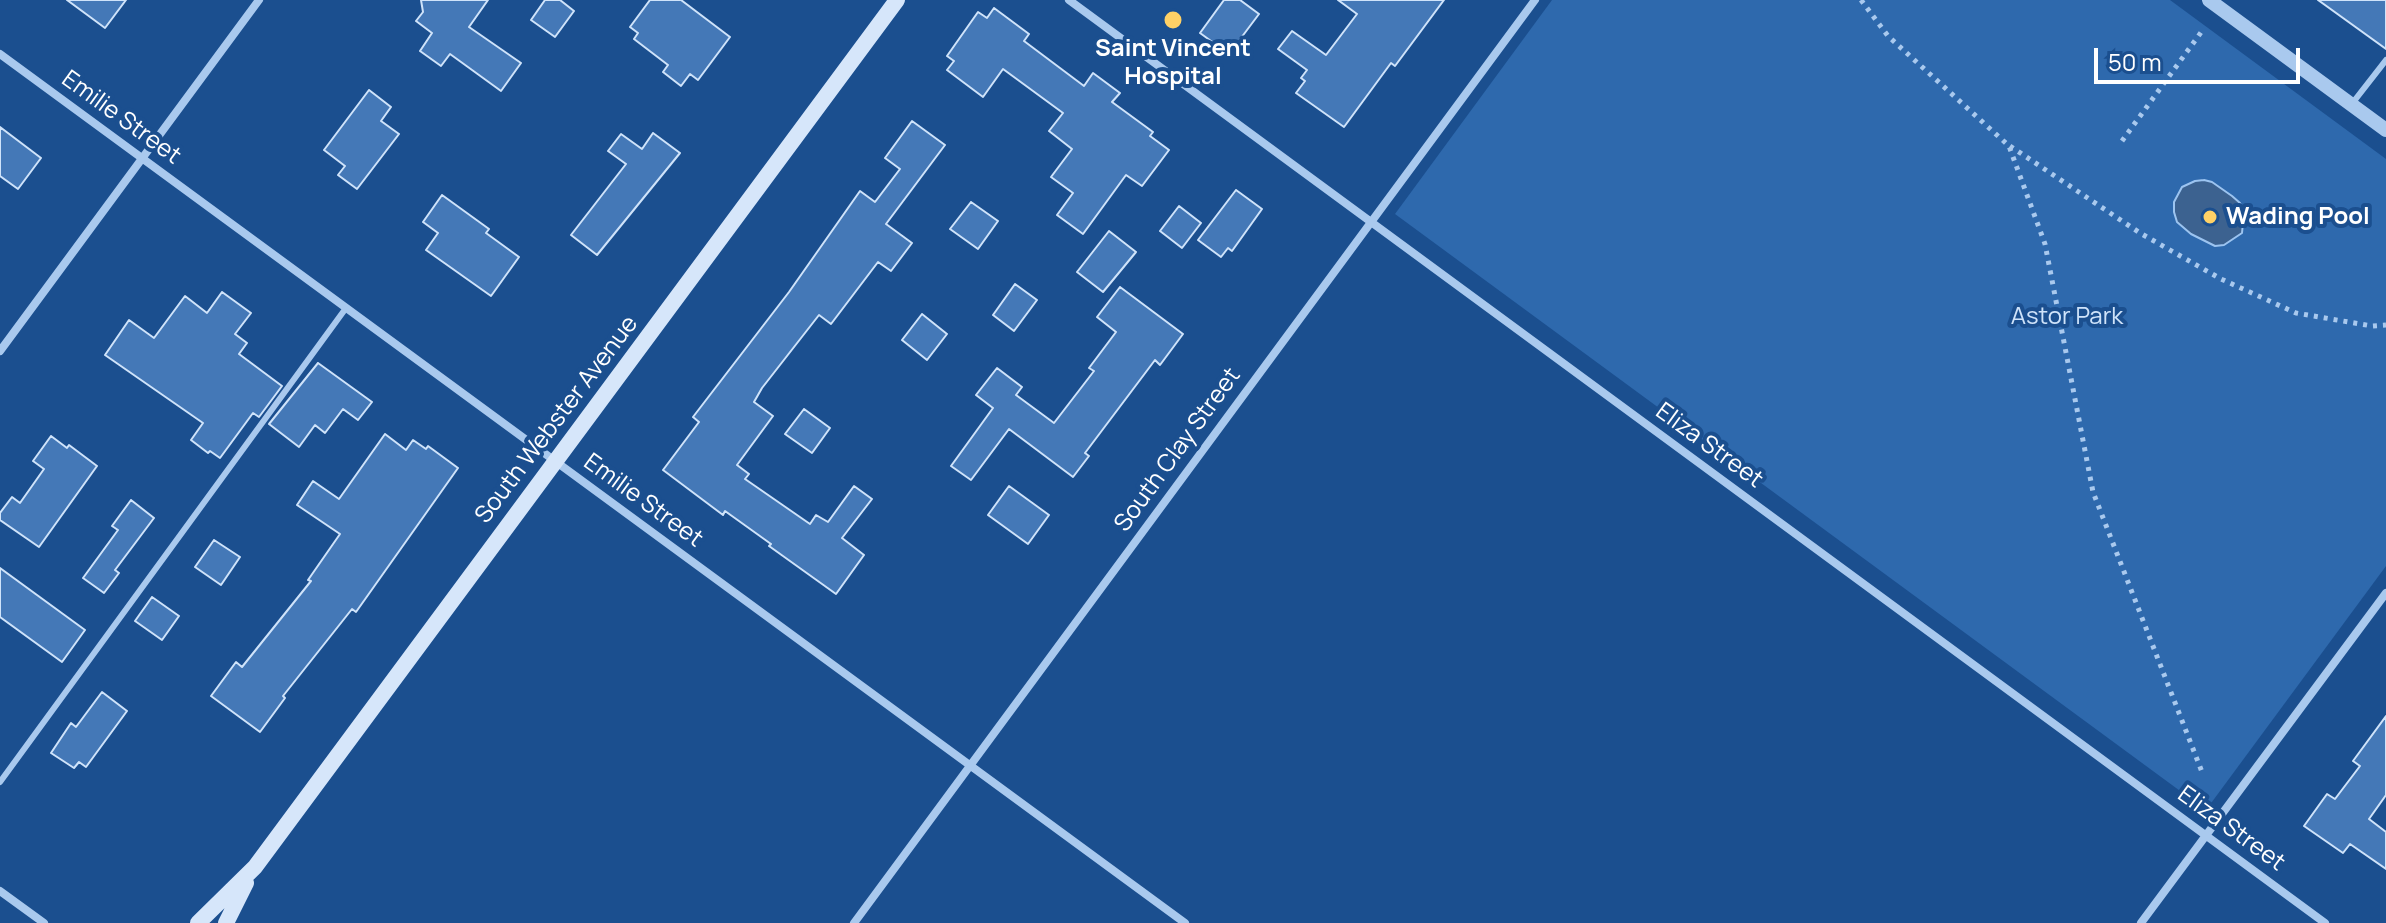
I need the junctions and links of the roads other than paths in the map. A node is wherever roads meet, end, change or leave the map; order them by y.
1 (259, 0) edge
2 (897, 0) edge
3 (1069, 0) edge
4 (1535, 0) edge
5 (2209, 0) edge
6 (0, 54) edge
7 (2386, 60) edge
8 (2351, 105) junction
9 (2386, 130) edge
10 (142, 158) junction
11 (1371, 222) junction
12 (346, 308) junction
13 (0, 351) edge
14 (556, 462) junction
15 (2386, 593) edge
16 (970, 766) junction
17 (0, 782) edge
18 (2206, 835) junction
19 (255, 867) junction
20 (0, 891) edge
21 (44, 923) edge
22 (198, 923) edge
23 (226, 923) edge
24 (854, 923) edge
25 (1185, 923) edge
26 (2141, 923) edge
27 (2325, 923) edge

1 - 10 street
2 - 14 main road, South Webster Avenue
3 - 11 street, Eliza Street
4 - 11 street, South Clay Street
5 - 8 street
6 - 10 street, Emilie Street
7 - 8 lane
8 - 9 street
10 - 12 street, Emilie Street
10 - 13 street
11 - 16 street, South Clay Street
11 - 18 street, Eliza Street
12 - 14 street, Emilie Street
12 - 17 lane
14 - 16 street, Emilie Street
14 - 19 main road, South Webster Avenue
15 - 18 street
16 - 24 street, South Clay Street
16 - 25 street, Emilie Street
18 - 26 street
18 - 27 street, Eliza Street
19 - 22 main road, South Webster Avenue
19 - 23 main road, South Webster Avenue
20 - 21 street

